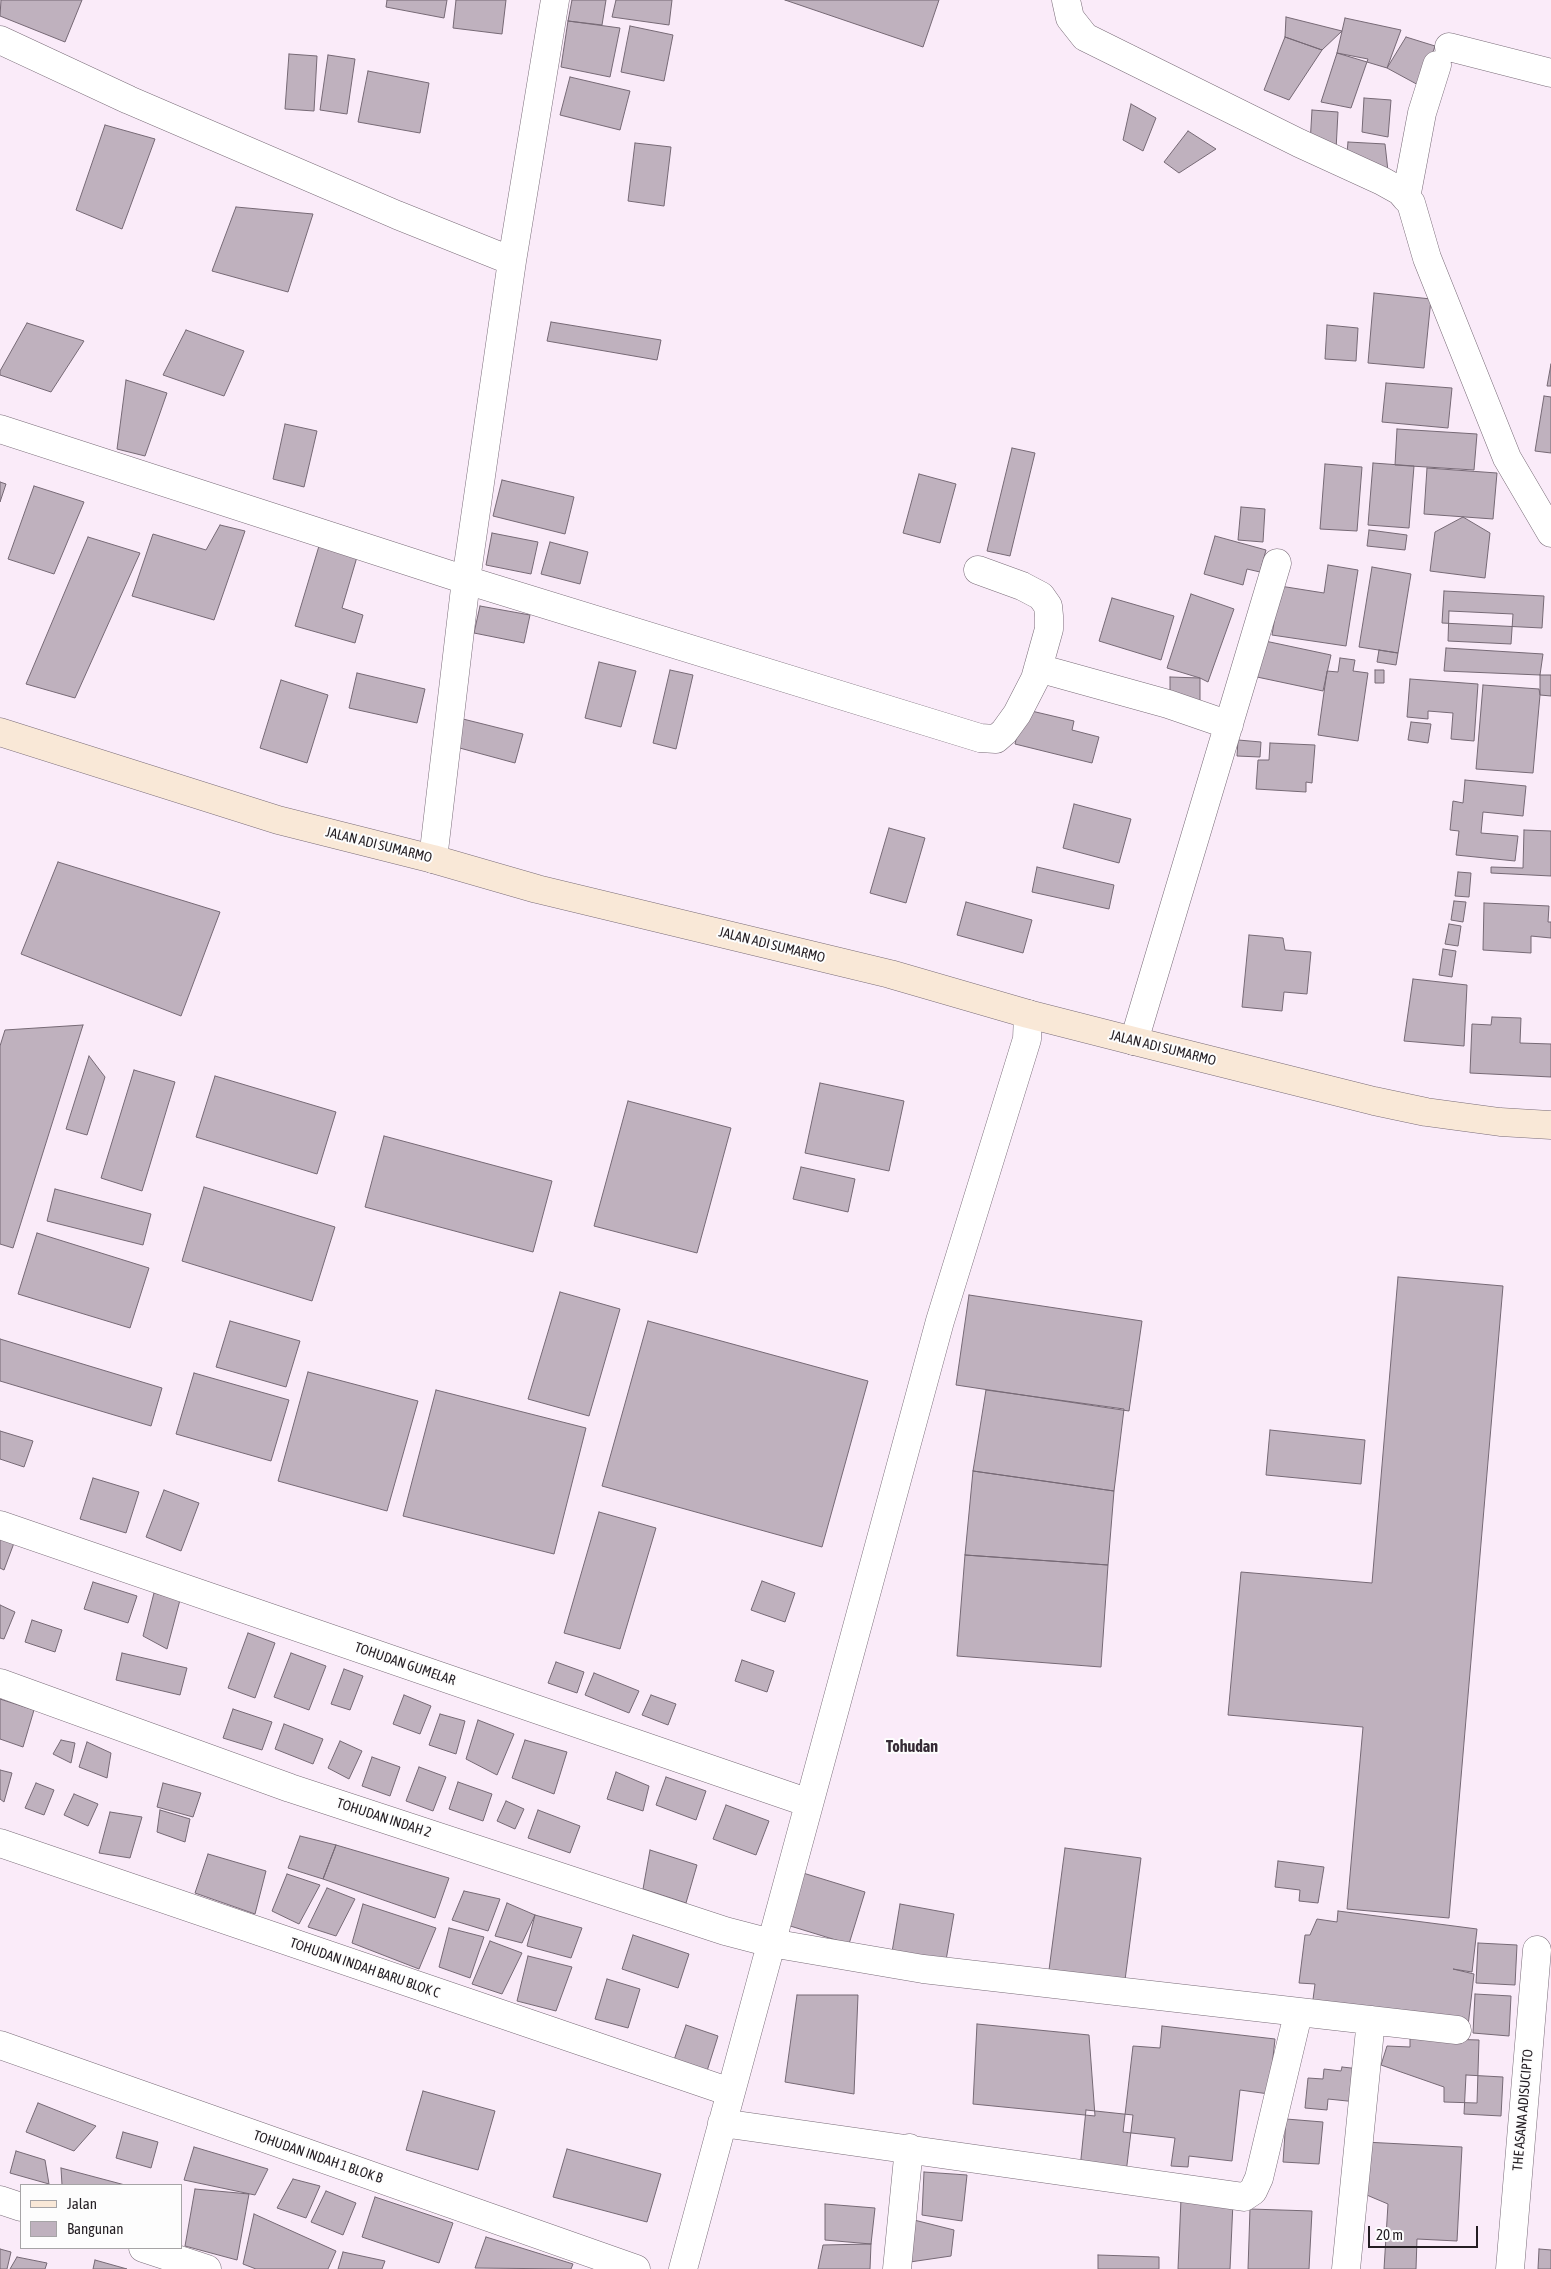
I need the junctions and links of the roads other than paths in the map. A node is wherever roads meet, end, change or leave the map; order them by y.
1 (555, 0) edge
2 (1066, 0) edge
3 (0, 40) edge
4 (1551, 73) edge
5 (1406, 198) junction
6 (512, 262) junction
7 (0, 429) edge
8 (1551, 533) edge
9 (1277, 563) dead end
10 (978, 570) dead end
11 (466, 580) junction
12 (1038, 668) junction
13 (1229, 725) junction
14 (0, 732) edge
15 (433, 859) junction
16 (1027, 1027) junction
17 (1134, 1041) junction
18 (1551, 1125) edge
19 (0, 1525) edge
20 (0, 1683) edge
21 (809, 1803) junction
22 (0, 1843) edge
23 (771, 1943) junction
24 (1537, 1950) dead end
25 (1298, 2014) junction
26 (1371, 2020) junction
27 (1457, 2030) dead end
28 (0, 2045) edge
29 (730, 2092) junction
30 (722, 2123) junction
31 (909, 2148) junction
32 (0, 2200) edge
33 (20, 2207) edge
34 (146, 2249) edge
35 (207, 2269) edge
36 (636, 2269) edge
37 (683, 2269) edge
38 (897, 2269) edge
39 (1346, 2269) edge
40 (1510, 2269) edge

1 - 6 street
2 - 5 street
3 - 6 street
4 - 5 street
5 - 8 street
6 - 11 street
7 - 11 street
9 - 13 street
10 - 12 street
11 - 12 street
11 - 15 street
12 - 13 street
13 - 17 street
14 - 15 main road, JALAN ADI SUMARMO
15 - 16 main road, JALAN ADI SUMARMO
16 - 17 main road, JALAN ADI SUMARMO
16 - 21 street
17 - 18 main road, JALAN ADI SUMARMO
19 - 21 street, TOHUDAN GUMELAR
20 - 23 street, TOHUDAN INDAH 2
21 - 23 street
22 - 29 street, TOHUDAN INDAH BARU BLOK C
23 - 25 street, TOHUDAN INDAH 2
23 - 29 street
24 - 40 street, THE ASANA ADISUCIPTO
25 - 26 street, TOHUDAN INDAH 2
25 - 31 street
26 - 27 street, TOHUDAN INDAH 2
26 - 39 street
28 - 36 street, TOHUDAN INDAH 1 BLOK B
29 - 30 street
30 - 31 street
30 - 37 street
31 - 38 street
32 - 33 street
34 - 35 street

